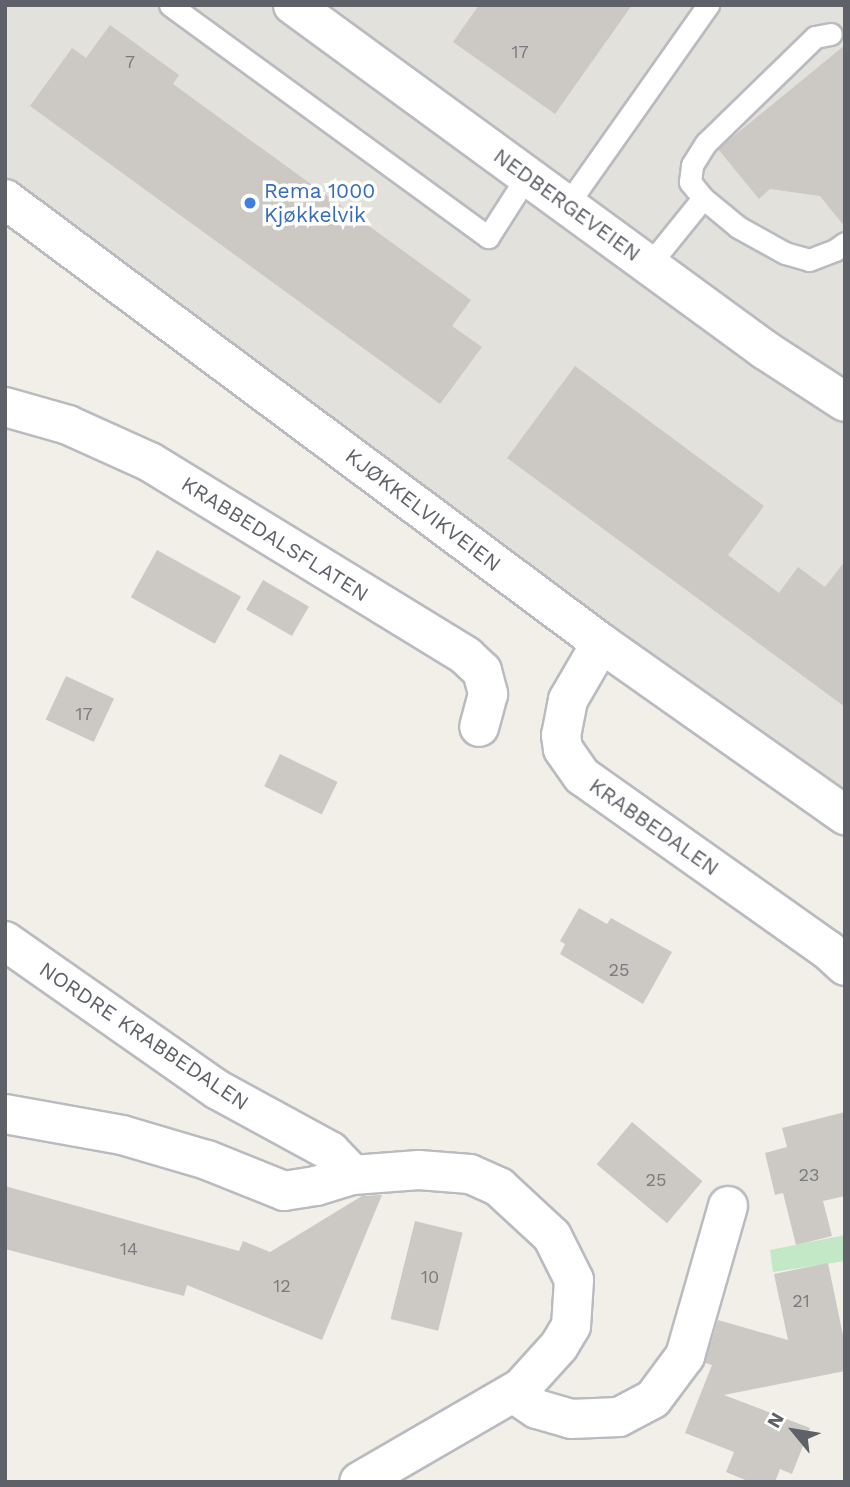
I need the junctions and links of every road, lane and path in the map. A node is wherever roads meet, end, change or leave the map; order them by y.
1 (170, 5) edge
2 (293, 5) edge
3 (708, 5) edge
4 (193, 12) edge
5 (831, 34) dead end
6 (527, 176) junction
7 (703, 198) junction
8 (5, 199) edge
9 (567, 205) junction
10 (845, 243) edge
11 (649, 265) junction
12 (845, 402) edge
13 (5, 407) edge
14 (601, 643) junction
15 (479, 727) dead end
16 (845, 815) edge
17 (5, 941) edge
18 (845, 966) edge
19 (5, 1114) edge
20 (353, 1175) junction
21 (728, 1206) dead end
22 (513, 1393) junction
23 (359, 1482) edge

1 - 4 lane
2 - 6 street, NEDBERGEVEIEN
3 - 9 lane
4 - 6 lane
5 - 7 lane
6 - 9 street, NEDBERGEVEIEN
7 - 10 lane
7 - 11 lane
8 - 14 street, KJØKKELVIKVEIEN
9 - 11 street, NEDBERGEVEIEN
11 - 12 street, NEDBERGEVEIEN
13 - 15 street, KRABBEDALSFLATEN
14 - 16 street, KJØKKELVIKVEIEN
14 - 18 street, KRABBEDALEN
17 - 20 street, NORDRE KRABBEDALEN
19 - 20 street
20 - 22 street
21 - 22 street
22 - 23 street

